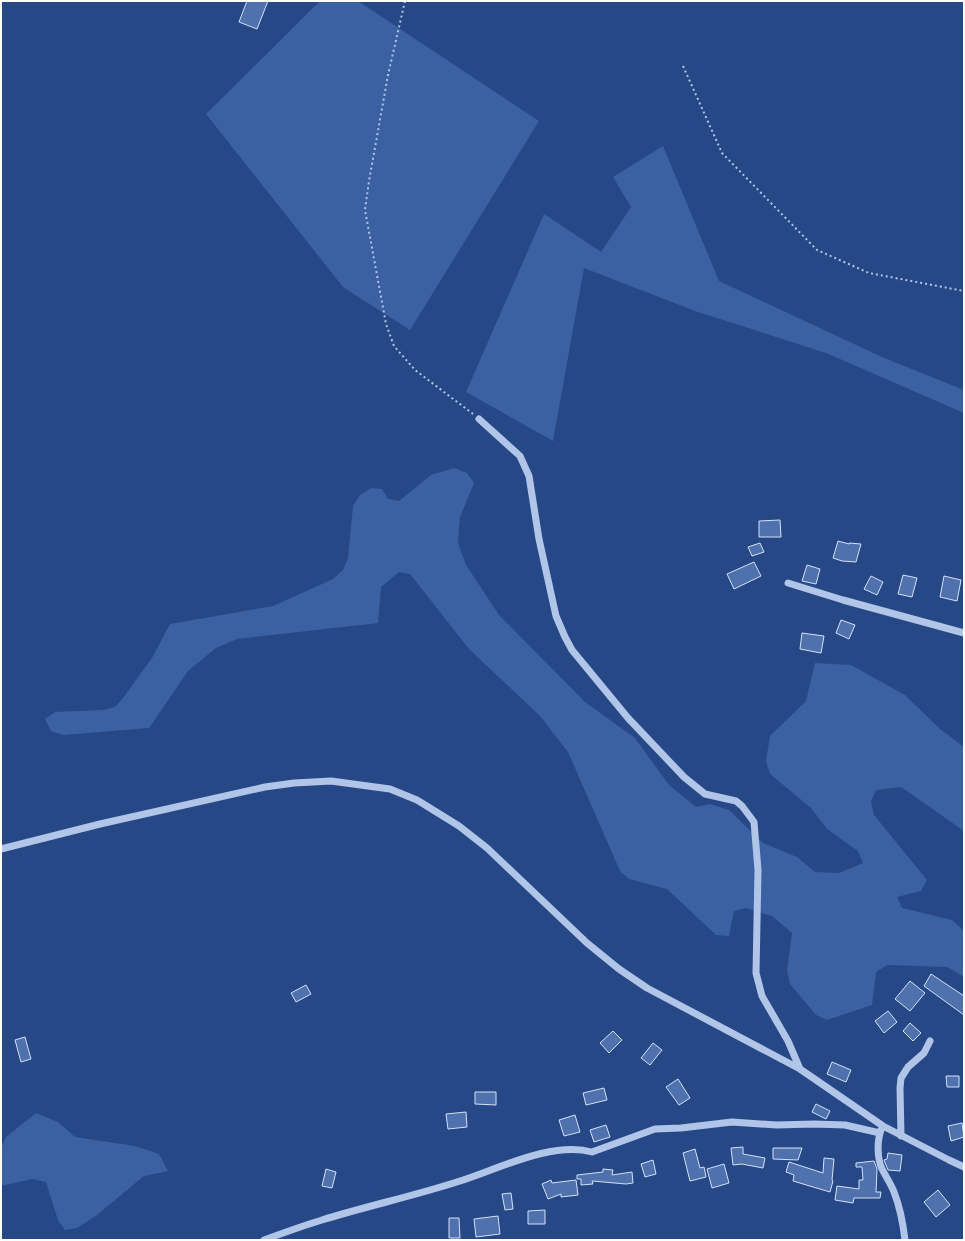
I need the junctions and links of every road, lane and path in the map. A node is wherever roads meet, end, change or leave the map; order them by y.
1 (404, 1) edge
2 (684, 66) dead end
3 (964, 291) edge
4 (479, 419) joint
5 (788, 583) dead end
6 (964, 633) edge
7 (1, 850) edge
8 (930, 1041) dead end
9 (800, 1069) junction
10 (881, 1129) junction
11 (901, 1136) junction
12 (964, 1167) edge
13 (264, 1240) edge
14 (905, 1240) edge

1 - 4 path
2 - 3 path
4 - 9 street
5 - 6 street
7 - 9 street
8 - 11 street
9 - 10 street
10 - 11 street
10 - 13 street
10 - 14 street
11 - 12 street

